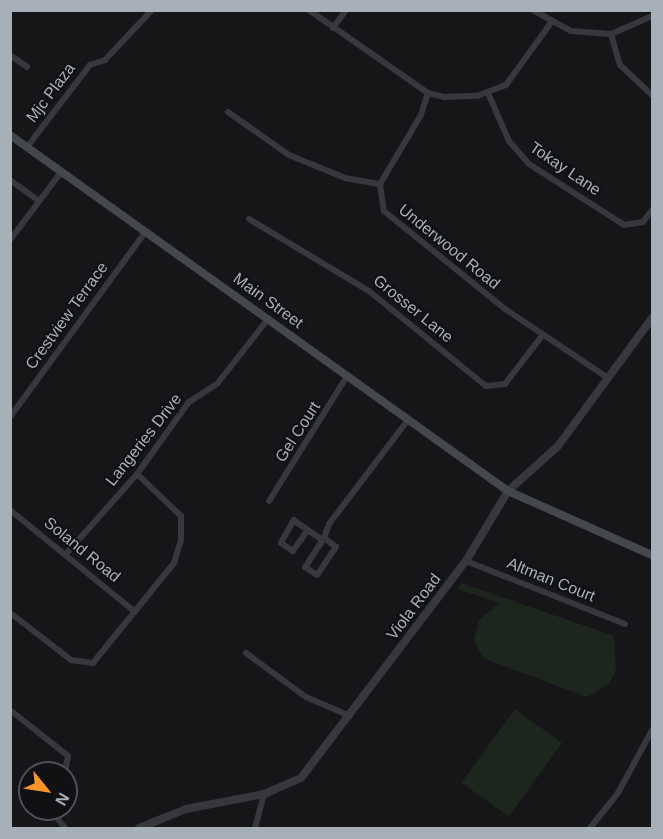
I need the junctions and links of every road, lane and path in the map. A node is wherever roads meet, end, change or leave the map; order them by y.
1 (309, 10) edge
2 (346, 10) edge
3 (533, 10) edge
4 (151, 11) edge
5 (652, 16) edge
6 (550, 24) junction
7 (333, 28) junction
8 (611, 34) junction
9 (10, 55) edge
10 (27, 67) dead end
11 (428, 93) junction
12 (488, 93) junction
13 (652, 95) edge
14 (228, 112) dead end
15 (10, 135) edge
16 (27, 147) junction
17 (62, 171) junction
18 (10, 180) edge
19 (380, 184) junction
20 (39, 201) junction
21 (652, 210) edge
22 (249, 219) dead end
23 (146, 231) junction
24 (10, 240) edge
25 (652, 318) edge
26 (268, 319) junction
27 (542, 336) junction
28 (347, 376) junction
29 (608, 378) junction
30 (10, 417) edge
31 (408, 420) junction
32 (137, 474) junction
33 (508, 491) junction
34 (269, 501) dead end
35 (10, 510) edge
36 (308, 530) junction
37 (324, 539) junction
38 (66, 554) junction
39 (652, 555) edge
40 (466, 561) junction
41 (135, 612) junction
42 (13, 615) dead end
43 (625, 624) dead end
44 (246, 652) dead end
45 (10, 710) edge
46 (350, 716) junction
47 (652, 730) edge
48 (67, 761) edge
49 (264, 794) junction
50 (139, 828) edge
51 (255, 828) edge
52 (590, 828) edge

1 - 7 street
2 - 7 street
3 - 6 street
4 - 16 street, Mjc Plaza
5 - 8 street
6 - 8 street
6 - 12 street
7 - 11 street
8 - 13 street
9 - 10 street
11 - 12 street
11 - 19 street
12 - 21 street, Tokay Lane
14 - 19 street
15 - 16 main road, Main Street
16 - 17 main road, Main Street
17 - 20 street
17 - 23 main road, Main Street
18 - 20 street
19 - 27 street, Underwood Road
20 - 24 street
22 - 27 street, Grosser Lane
23 - 26 main road, Main Street
23 - 30 street, Crestview Terrace
25 - 29 street, Viola Road
26 - 28 main road, Main Street
26 - 32 street, Langeries Drive
27 - 29 street, Underwood Road
28 - 31 main road, Main Street
28 - 34 street, Gel Court
29 - 33 street, Viola Road
31 - 33 main road, Main Street
31 - 37 street
32 - 38 street, Langeries Drive
32 - 41 street
33 - 39 main road, Main Street
33 - 40 street, Viola Road
35 - 38 street, Soland Road
36 - 36 street
36 - 37 street
37 - 37 street
38 - 41 street, Soland Road
40 - 43 street, Altman Court
40 - 46 street, Viola Road
41 - 42 street
44 - 46 street
45 - 48 street
46 - 49 street, Viola Road
47 - 52 street
49 - 50 street, Viola Road
49 - 51 street

